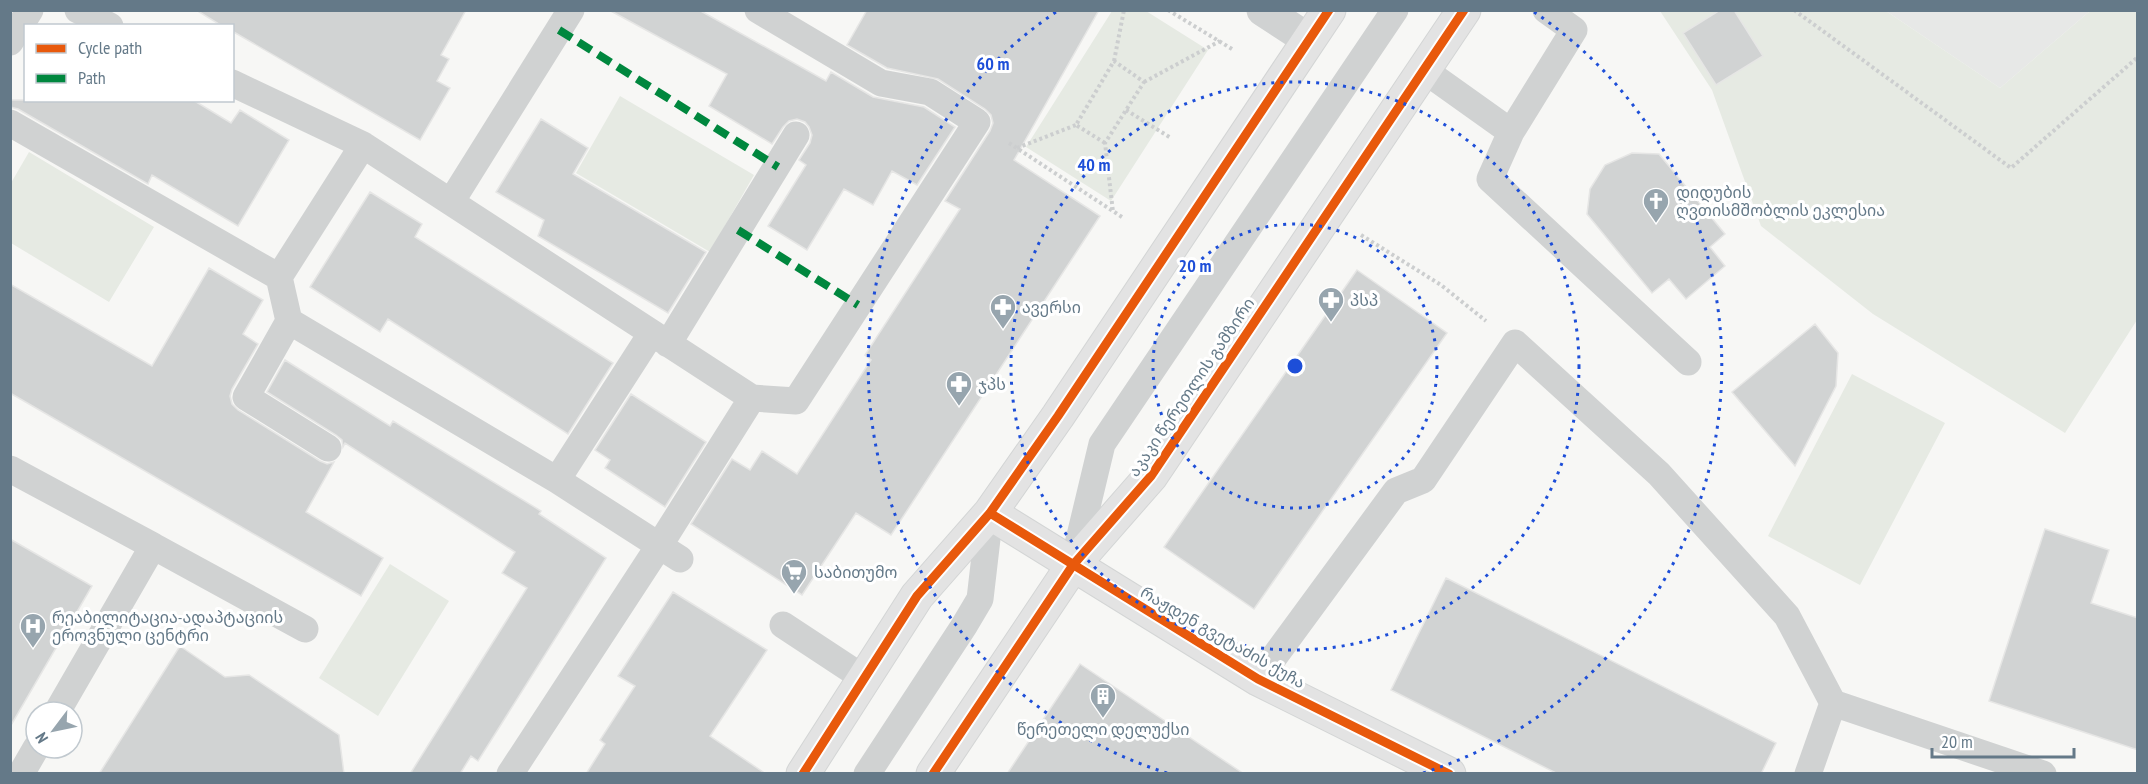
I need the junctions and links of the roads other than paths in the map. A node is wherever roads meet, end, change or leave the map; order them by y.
1 (30, 10) edge
2 (78, 10) edge
3 (571, 10) edge
4 (758, 10) edge
5 (1263, 10) edge
6 (1329, 10) edge
7 (1395, 10) edge
8 (1464, 10) edge
9 (1546, 10) edge
10 (106, 24) edge
11 (1309, 40) junction
12 (10, 42) edge
13 (1424, 70) junction
14 (234, 84) edge
15 (10, 123) edge
16 (1511, 132) junction
17 (796, 135) dead end
18 (363, 145) junction
19 (451, 202) junction
20 (279, 277) junction
21 (289, 321) junction
22 (659, 339) junction
23 (1688, 362) dead end
24 (752, 398) junction
25 (328, 448) dead end
26 (10, 469) edge
27 (557, 480) junction
28 (990, 513) junction
29 (153, 546) junction
30 (670, 553) junction
31 (1073, 565) junction
32 (783, 625) dead end
33 (305, 629) dead end
34 (865, 679) junction
35 (1258, 679) junction
36 (64, 700) edge
37 (1833, 703) junction
38 (29, 760) edge
39 (21, 774) edge
40 (510, 774) edge
41 (802, 774) edge
42 (867, 774) edge
43 (933, 774) edge
44 (1449, 774) edge
45 (1808, 774) edge
46 (2043, 774) edge

1 - 12 lane
2 - 10 lane
3 - 19 lane
4 - 24 lane
5 - 11 street
6 - 11 main road
7 - 31 lane
8 - 13 main road, აკაკი წერეთლის გამზირი
9 - 16 lane
11 - 28 main road
13 - 16 lane
13 - 31 main road, აკაკი წერეთლის გამზირი
14 - 18 lane
15 - 20 lane
16 - 23 lane
17 - 22 lane
18 - 19 lane
18 - 20 lane
19 - 22 lane
20 - 21 lane
21 - 25 lane
21 - 27 lane
22 - 24 lane
22 - 27 lane
24 - 30 lane
26 - 29 lane
27 - 30 lane
28 - 31 main road, რაჟდენ გვეტაძის ქუჩა
28 - 34 main road
28 - 42 lane
29 - 33 lane
29 - 36 lane
30 - 40 lane
31 - 35 main road, რაჟდენ გვეტაძის ქუჩა
31 - 43 main road, აკაკი წერეთლის გამზირი
32 - 34 lane
34 - 41 main road
35 - 37 lane
35 - 44 main road, რაჟდენ გვეტაძის ქუჩა
37 - 45 lane
37 - 46 lane
38 - 39 lane

